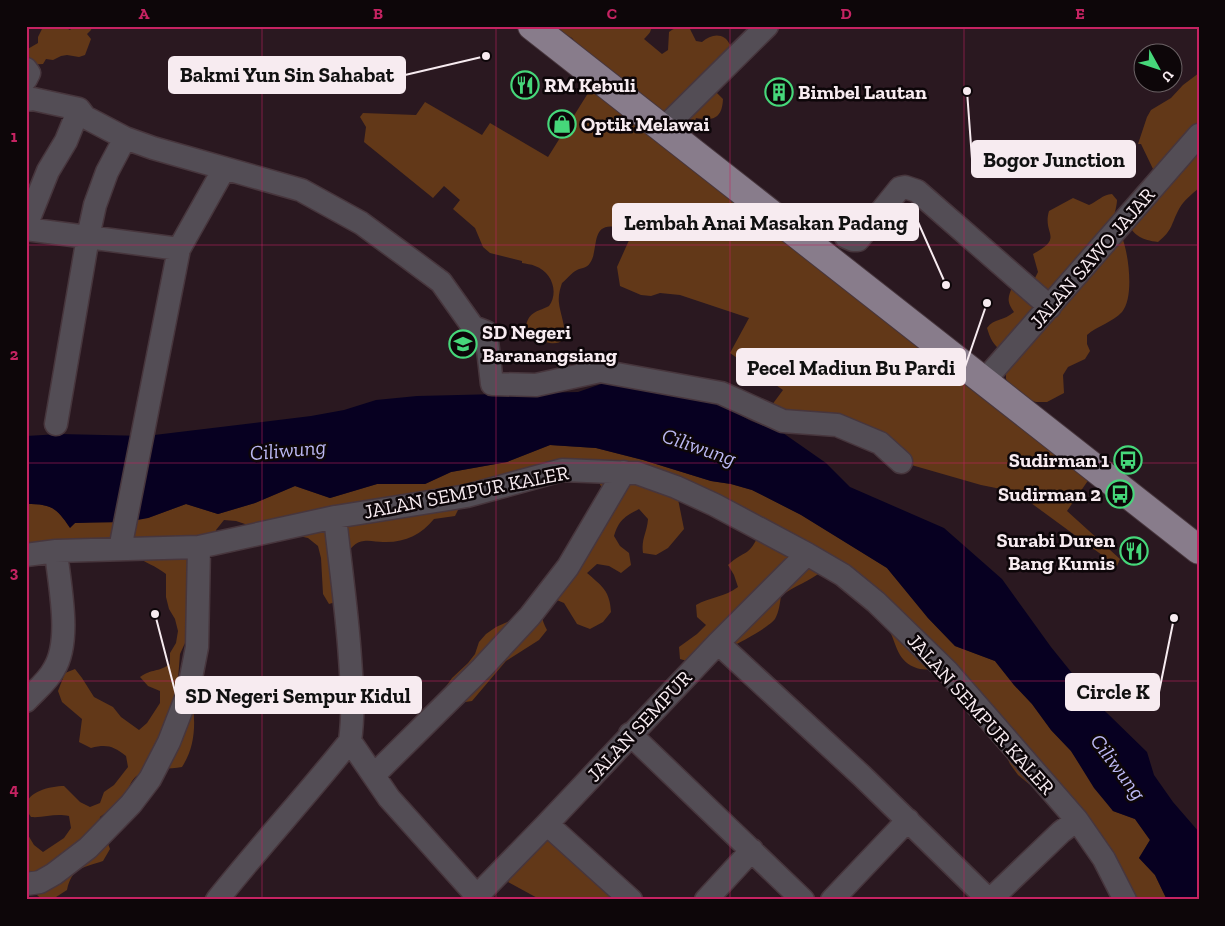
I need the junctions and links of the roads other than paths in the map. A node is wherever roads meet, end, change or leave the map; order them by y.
1 (532, 26) edge
2 (767, 26) edge
3 (26, 69) edge
4 (26, 79) edge
5 (26, 100) edge
6 (79, 109) junction
7 (663, 129) junction
8 (1199, 135) edge
9 (125, 138) junction
10 (224, 168) junction
11 (26, 227) edge
12 (88, 237) junction
13 (846, 237) dead end
14 (179, 249) junction
15 (1050, 306) junction
16 (984, 381) junction
17 (56, 424) dead end
18 (901, 462) dead end
19 (624, 472) junction
20 (335, 517) junction
21 (121, 544) junction
22 (199, 547) junction
23 (1199, 550) edge
24 (56, 551) junction
25 (807, 554) junction
26 (26, 555) edge
27 (718, 643) junction
28 (26, 701) edge
29 (630, 734) junction
30 (350, 741) junction
31 (374, 775) junction
32 (908, 820) junction
33 (1077, 820) junction
34 (547, 824) junction
35 (752, 850) junction
36 (26, 884) edge
37 (475, 898) edge
38 (217, 900) edge
39 (631, 900) edge
40 (706, 900) edge
41 (803, 900) edge
42 (832, 900) edge
43 (990, 900) edge
44 (1125, 900) edge

1 - 7 main road
2 - 7 street
3 - 4 street
5 - 6 street
6 - 9 street
6 - 11 street
7 - 16 main road
8 - 15 street, JALAN SAWO JAJAR
9 - 10 street
9 - 12 street
10 - 14 street
10 - 18 street
11 - 12 street
12 - 14 street
12 - 17 street
13 - 15 street
14 - 21 street
15 - 16 street, JALAN SAWO JAJAR
16 - 23 main road
19 - 20 street, JALAN SEMPUR KALER
19 - 25 street, JALAN SEMPUR KALER
19 - 31 street
20 - 22 street, JALAN SEMPUR KALER
20 - 30 street
21 - 22 street, JALAN SEMPUR KALER
21 - 24 street, JALAN SEMPUR KALER
22 - 36 street
24 - 26 street, JALAN SEMPUR KALER
24 - 28 street
25 - 27 street, JALAN SEMPUR
25 - 33 street, JALAN SEMPUR KALER
27 - 29 street, JALAN SEMPUR
27 - 32 street
29 - 34 street, JALAN SEMPUR
29 - 35 street
30 - 31 street
30 - 38 street
31 - 37 street
32 - 42 street
32 - 43 street
33 - 43 street
33 - 44 street, JALAN SEMPUR KALER
34 - 37 street, JALAN SEMPUR
34 - 39 street
35 - 40 street
35 - 41 street

